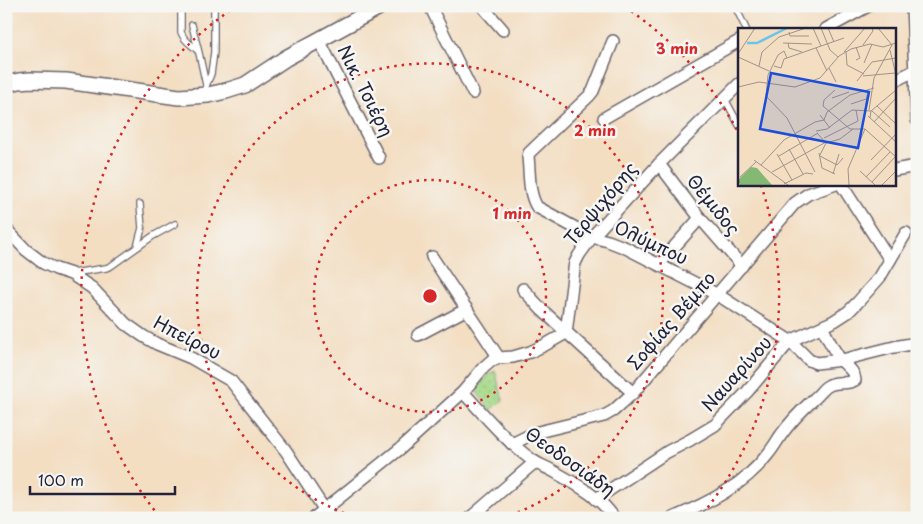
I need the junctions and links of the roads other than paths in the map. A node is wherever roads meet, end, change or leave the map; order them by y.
1 (181, 6) edge
2 (381, 6) edge
3 (430, 6) edge
4 (482, 6) edge
5 (735, 6) edge
6 (868, 6) edge
7 (912, 6) edge
8 (214, 7) edge
9 (192, 25) dead end
10 (746, 28) edge
11 (828, 28) edge
12 (503, 30) dead end
13 (319, 40) junction
14 (613, 41) dead end
15 (738, 42) edge
16 (200, 53) junction
17 (915, 74) edge
18 (896, 80) edge
19 (6, 84) edge
20 (738, 85) edge
21 (207, 90) junction
22 (473, 93) dead end
23 (725, 99) junction
24 (604, 118) dead end
25 (917, 120) edge
26 (738, 123) edge
27 (379, 158) dead end
28 (659, 164) junction
29 (917, 166) edge
30 (896, 170) edge
31 (833, 185) edge
32 (842, 185) edge
33 (140, 204) dead end
34 (700, 218) junction
35 (175, 224) dead end
36 (6, 229) edge
37 (906, 233) dead end
38 (592, 236) junction
39 (137, 247) junction
40 (432, 257) dead end
41 (890, 260) junction
42 (658, 264) junction
43 (742, 266) junction
44 (71, 274) junction
45 (523, 289) dead end
46 (718, 295) junction
47 (467, 309) junction
48 (822, 327) junction
49 (566, 333) junction
50 (418, 335) dead end
51 (790, 341) junction
52 (917, 343) edge
53 (499, 358) junction
54 (842, 360) junction
55 (464, 392) junction
56 (633, 393) junction
57 (512, 444) junction
58 (535, 462) junction
59 (596, 498) junction
60 (327, 513) edge
61 (314, 518) edge
62 (470, 518) edge
63 (614, 518) edge
64 (673, 518) edge

1 - 16 lane
2 - 13 street
3 - 22 street
4 - 12 street
5 - 10 lane
6 - 11 street
7 - 17 street
8 - 21 lane
9 - 16 lane
13 - 21 street
13 - 27 street, Νικ. Τσιέρη
14 - 38 street, Ολύμπου
15 - 24 street
16 - 21 lane
17 - 18 street
17 - 25 street
19 - 21 street
20 - 23 street, Τερψιχόρης
23 - 26 lane
23 - 28 street, Τερψιχόρης
28 - 34 street, Θέμιδος
28 - 38 street, Τερψιχόρης
29 - 30 street
31 - 43 street, Σοφίας Βέμπο
32 - 41 street
33 - 39 lane
34 - 42 street
34 - 43 street, Θέμιδος
35 - 39 lane
36 - 44 street, Ηπείρου
37 - 41 street, Ναυαρίνου
38 - 42 street, Ολύμπου
38 - 49 street, Τερψιχόρης
39 - 44 lane
40 - 47 street
41 - 48 street, Ναυαρίνου
42 - 46 street, Ολύμπου
43 - 46 street, Σοφίας Βέμπο
44 - 60 street, Ηπείρου
45 - 49 street
46 - 51 street, Ολύμπου
46 - 56 street, Σοφίας Βέμπο
47 - 50 street
47 - 53 street
48 - 51 street, Ναυαρίνου
48 - 54 street
49 - 53 street
49 - 56 street
51 - 54 street, Ολύμπου
51 - 59 street, Ναυαρίνου
52 - 54 street, Ολύμπου
53 - 55 street
54 - 64 street
55 - 57 street, Θεοδοσιάδη
55 - 60 street
56 - 57 street, Σοφίας Βέμπο
57 - 58 street, Θεοδοσιάδη
58 - 59 street, Θεοδοσιάδη
58 - 62 street
59 - 63 street, Θεοδοσιάδη
60 - 61 street

